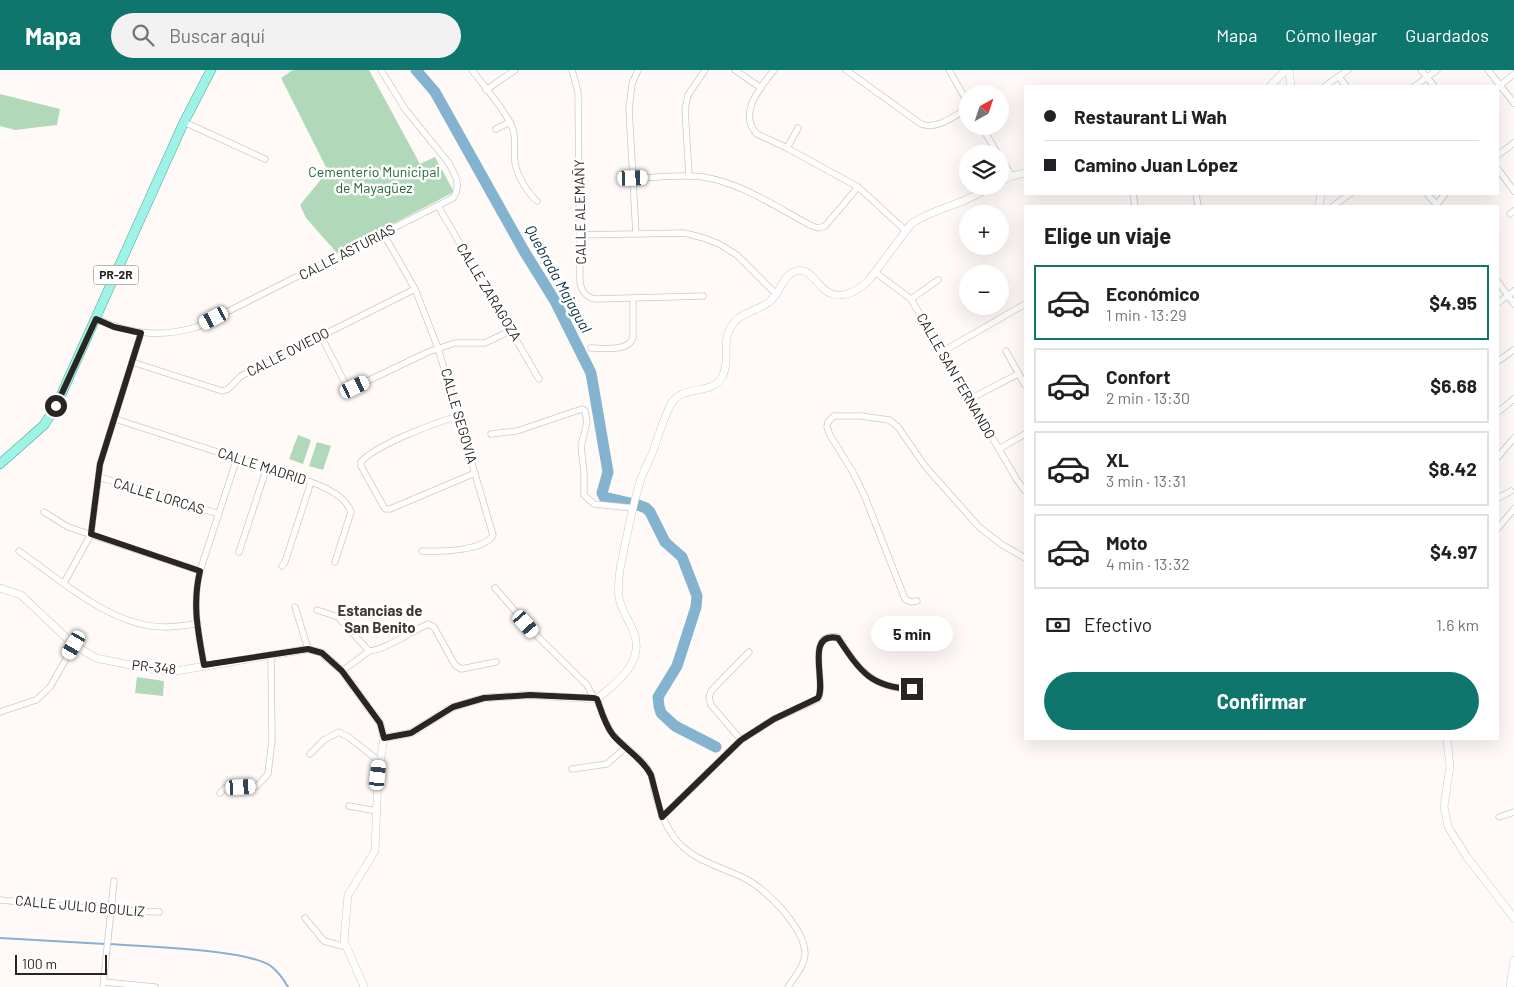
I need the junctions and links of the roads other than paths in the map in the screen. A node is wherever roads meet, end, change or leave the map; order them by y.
1 (211, 70) edge
2 (381, 70) edge
3 (472, 70) edge
4 (515, 70) edge
5 (572, 70) edge
6 (638, 70) edge
7 (705, 70) edge
8 (735, 70) edge
9 (774, 70) edge
10 (846, 70) edge
11 (948, 70) edge
12 (1287, 70) edge
13 (1348, 70) edge
14 (1421, 70) edge
15 (1437, 70) edge
16 (1488, 70) edge
17 (1514, 74) edge
18 (1339, 77) junction
19 (1427, 78) junction
20 (1271, 85) edge
21 (1291, 85) edge
22 (1327, 85) edge
23 (1345, 85) edge
24 (1416, 85) edge
25 (1433, 85) edge
26 (1497, 85) edge
27 (1499, 85) edge
28 (1499, 87) edge
29 (761, 88) junction
30 (959, 88) edge
31 (486, 90) junction
32 (1514, 103) edge
33 (959, 113) edge
34 (184, 122) junction
35 (510, 122) junction
36 (798, 128) dead end
37 (496, 129) dead end
38 (1514, 143) edge
39 (786, 148) junction
40 (1499, 154) edge
41 (265, 159) dead end
42 (1499, 170) edge
43 (1009, 171) edge
44 (1024, 173) edge
45 (689, 176) junction
46 (1012, 176) junction
47 (633, 178) junction
48 (1009, 178) edge
49 (858, 187) junction
50 (1514, 191) edge
51 (975, 195) edge
52 (1349, 195) edge
53 (1428, 195) edge
54 (538, 202) dead end
55 (1334, 205) edge
56 (1437, 205) edge
57 (438, 206) junction
58 (906, 230) junction
59 (383, 234) junction
60 (636, 234) junction
61 (580, 235) junction
62 (875, 272) junction
63 (938, 280) dead end
64 (1499, 283) edge
65 (415, 289) junction
66 (1514, 291) edge
67 (776, 294) junction
68 (702, 296) dead end
69 (1508, 296) junction
70 (633, 298) junction
71 (911, 299) junction
72 (1499, 302) edge
73 (1514, 304) edge
74 (1024, 305) edge
75 (96, 319) junction
76 (512, 330) junction
77 (141, 333) junction
78 (321, 336) junction
79 (438, 348) junction
80 (591, 348) dead end
81 (1514, 350) edge
82 (1006, 351) dead end
83 (942, 352) junction
84 (1499, 360) edge
85 (132, 362) junction
86 (1018, 374) junction
87 (539, 379) dead end
88 (1024, 383) edge
89 (970, 399) junction
90 (1514, 399) edge
91 (1499, 411) edge
92 (458, 416) junction
93 (115, 418) junction
94 (491, 434) dead end
95 (1024, 435) edge
96 (1514, 438) edge
97 (998, 449) junction
98 (1499, 456) edge
99 (237, 458) junction
100 (0, 464) edge
101 (267, 468) junction
102 (475, 473) junction
103 (99, 477) junction
104 (311, 482) junction
105 (1024, 490) edge
106 (1511, 491) dead end
107 (1499, 497) edge
108 (633, 508) junction
109 (1514, 509) edge
110 (44, 512) dead end
111 (219, 514) junction
112 (1499, 527) edge
113 (91, 534) junction
114 (19, 551) dead end
115 (422, 551) dead end
116 (239, 552) dead end
117 (1024, 557) edge
118 (335, 562) dead end
119 (282, 566) dead end
120 (200, 571) junction
121 (64, 583) junction
122 (0, 588) edge
123 (495, 588) dead end
124 (917, 601) dead end
125 (295, 607) dead end
126 (317, 610) dead end
127 (196, 624) junction
128 (74, 645) junction
129 (308, 649) junction
130 (369, 651) junction
131 (749, 652) dead end
132 (271, 655) junction
133 (496, 662) dead end
134 (204, 665) junction
135 (342, 671) junction
136 (922, 685) dead end
137 (595, 698) junction
138 (0, 712) edge
139 (384, 738) junction
140 (741, 740) junction
141 (1447, 740) edge
142 (626, 747) junction
143 (310, 754) dead end
144 (380, 762) junction
145 (572, 769) dead end
146 (220, 793) dead end
147 (349, 806) dead end
148 (377, 811) junction
149 (1514, 812) edge
150 (662, 817) junction
151 (1499, 817) dead end
152 (114, 881) dead end
153 (0, 900) edge
154 (111, 910) junction
155 (159, 912) dead end
156 (305, 918) dead end
157 (1514, 918) edge
158 (346, 947) junction
159 (1514, 960) edge
160 (103, 984) edge
161 (155, 987) edge
162 (364, 987) edge
163 (788, 987) edge
164 (1510, 987) edge

1 - 34 main road, PR-2R
2 - 57 street, CALLE ASTURIAS
3 - 31 street
4 - 31 street
5 - 61 street, CALLE ALEMAÑY
6 - 47 street
7 - 45 street
8 - 29 street
9 - 29 street
10 - 33 street
11 - 30 street
12 - 20 street
12 - 21 street
13 - 18 street
14 - 19 street
15 - 19 street
16 - 26 street
17 - 27 street
18 - 22 street
18 - 23 street
19 - 24 street
19 - 25 street
28 - 32 street
29 - 39 street
31 - 35 street
34 - 41 street
34 - 75 main road, PR-2R
35 - 37 street
35 - 54 street
36 - 39 street
38 - 40 street
39 - 49 street
42 - 50 street
43 - 46 street
44 - 46 street
45 - 47 street
45 - 49 street
46 - 48 street
47 - 60 street
49 - 58 street
51 - 58 street
52 - 55 street
53 - 56 street
57 - 59 street, CALLE ASTURIAS
57 - 76 street, CALLE ZARAGOZA
58 - 62 street
59 - 65 street, CALLE SEGOVIA
59 - 77 street, CALLE ASTURIAS
60 - 61 street
60 - 67 street
61 - 70 street, CALLE ALEMAÑY
62 - 67 street
62 - 71 street, CALLE SAN FERNANDO
63 - 71 street
64 - 69 street
65 - 78 street, CALLE OVIEDO
65 - 79 street, CALLE SEGOVIA
66 - 69 street
67 - 108 street
68 - 70 street, CALLE ALEMAÑY
69 - 72 street
69 - 73 street
70 - 80 street
71 - 83 street, CALLE SAN FERNANDO
74 - 83 street
75 - 77 street, CALLE ASTURIAS
75 - 100 main road, PR-2R
76 - 79 street
76 - 87 street, CALLE ZARAGOZA
77 - 85 street
78 - 79 street
78 - 85 street, CALLE OVIEDO
79 - 92 street, CALLE SEGOVIA
81 - 84 street
82 - 86 street
83 - 89 street, CALLE SAN FERNANDO
85 - 93 street
86 - 88 street
86 - 89 street
89 - 97 street, CALLE SAN FERNANDO
90 - 91 street
92 - 102 street, CALLE SEGOVIA
92 - 102 street
93 - 99 street, CALLE MADRID
93 - 103 street
94 - 108 street
95 - 97 street
96 - 98 street
97 - 105 street, CALLE SAN FERNANDO
99 - 101 street, CALLE MADRID
99 - 111 street
101 - 104 street, CALLE MADRID
101 - 116 street
102 - 115 street, CALLE SEGOVIA
103 - 111 street, CALLE LORCAS
103 - 113 street
104 - 118 street, CALLE MADRID
104 - 119 street
106 - 107 street
108 - 137 street
109 - 112 street
110 - 113 street
111 - 120 street
113 - 120 street
113 - 121 street
114 - 121 street
117 - 124 street
120 - 127 street
121 - 127 street
122 - 128 street, PR-348 / PR-348
123 - 137 street
125 - 129 street
126 - 130 street
127 - 134 street
128 - 134 street, PR-348 / PR-348
128 - 138 street
129 - 132 street, PR-348 / PR-348
129 - 135 street
130 - 133 street
130 - 135 street
131 - 140 street
132 - 134 street, PR-348 / PR-348
132 - 146 street
135 - 139 street
136 - 140 street
137 - 139 street
137 - 142 street
139 - 144 street
140 - 150 street
141 - 157 street
142 - 145 street
142 - 150 street
143 - 144 street
144 - 148 street
147 - 148 street
148 - 158 street
149 - 151 street
150 - 163 street
152 - 154 street
153 - 154 street, CALLE JULIO BOULIZ
154 - 155 street, CALLE JULIO BOULIZ
154 - 160 street
156 - 158 street
158 - 162 street
159 - 164 street
160 - 161 street

